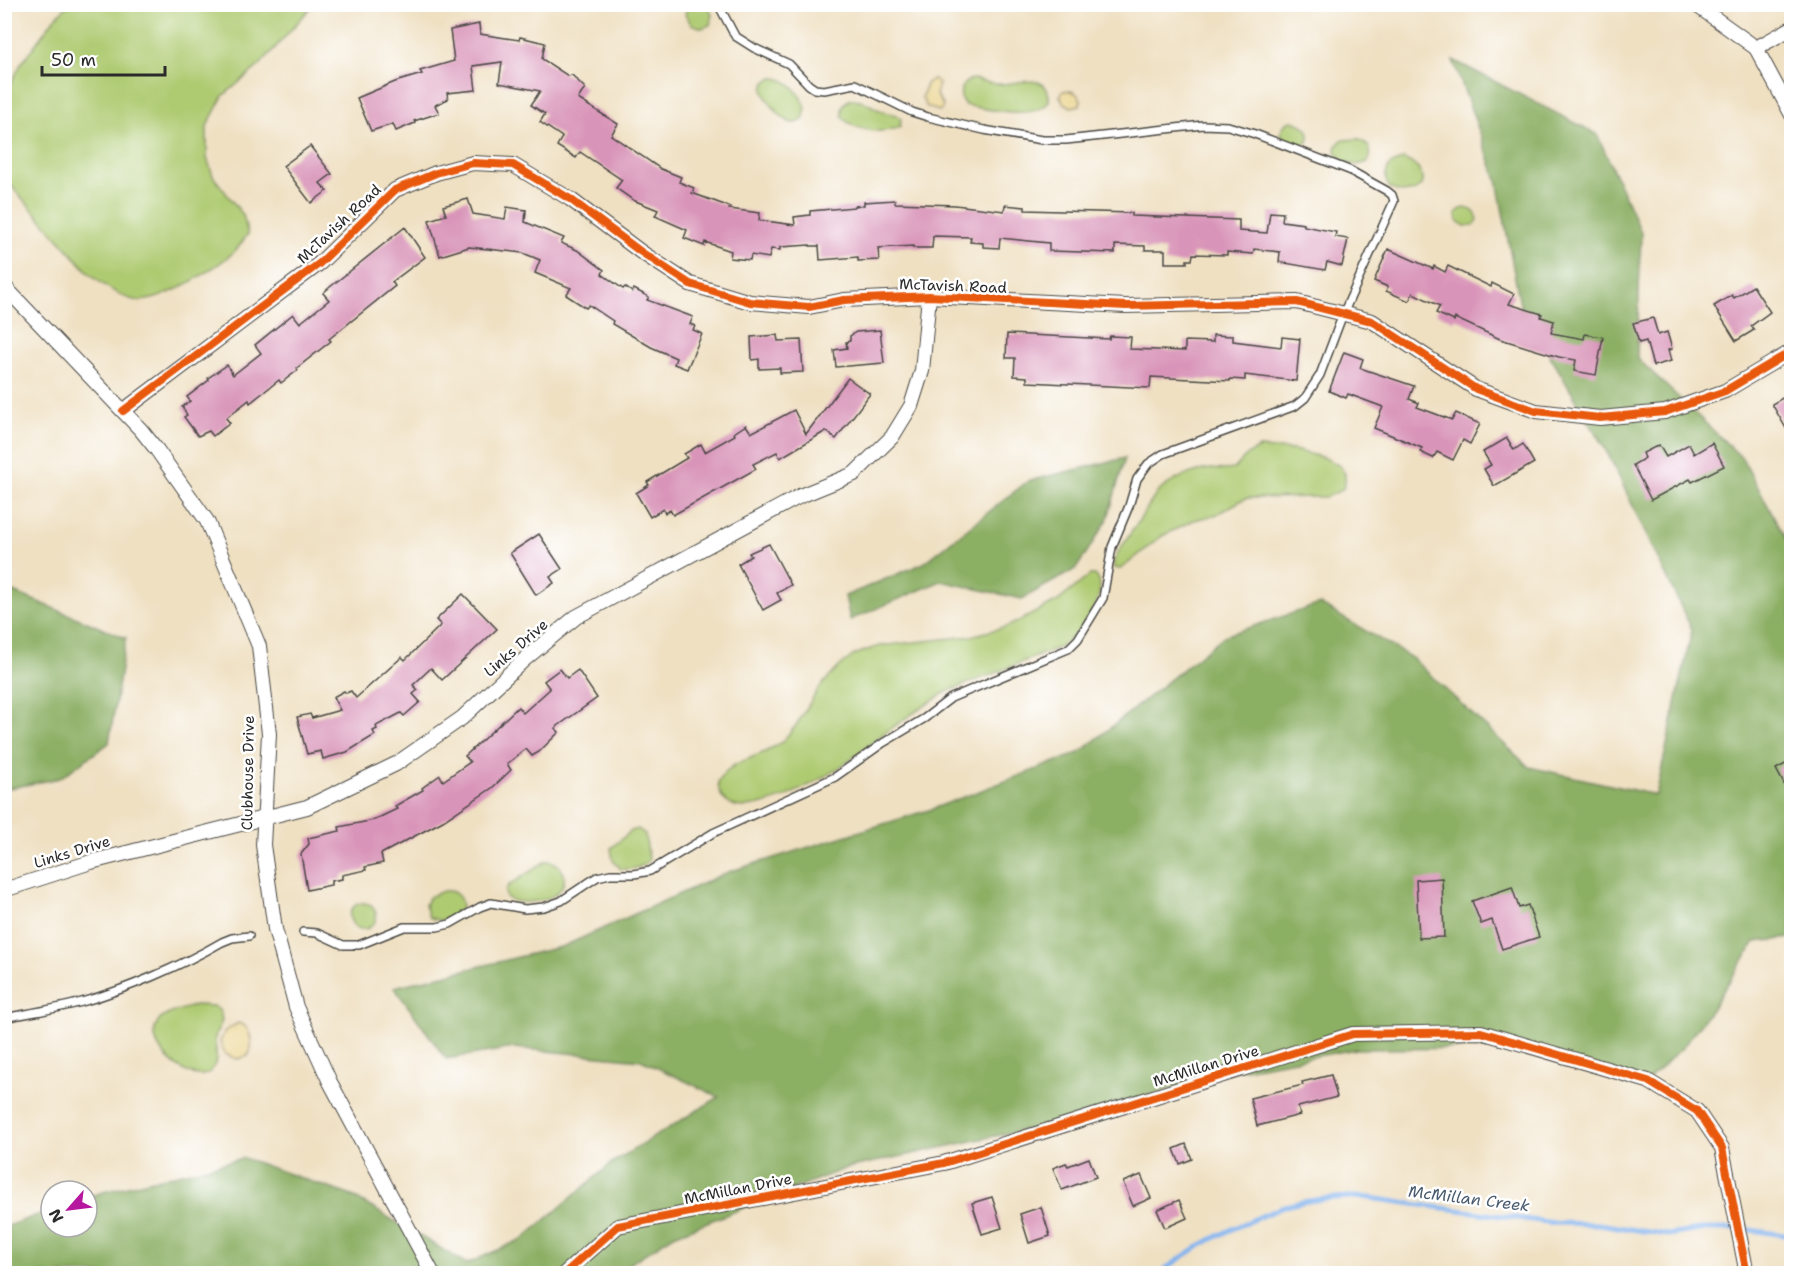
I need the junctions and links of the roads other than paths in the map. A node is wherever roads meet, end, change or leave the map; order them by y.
1 (718, 4) edge
2 (1695, 4) edge
3 (1791, 28) edge
4 (1756, 48) junction
5 (1791, 115) edge
6 (4, 286) edge
7 (929, 296) junction
8 (1343, 314) junction
9 (1791, 351) edge
10 (123, 411) junction
11 (265, 818) junction
12 (4, 890) edge
13 (303, 932) dead end
14 (249, 936) dead end
15 (4, 1018) edge
16 (434, 1274) edge
17 (564, 1274) edge
18 (1746, 1274) edge

1 - 8 lane
2 - 4 street
3 - 4 street
4 - 5 street
6 - 10 street, Clubhouse Drive
7 - 8 street, McTavish Road
7 - 10 street, McTavish Road
7 - 11 street, Links Drive
8 - 9 street, McTavish Road
8 - 13 lane
10 - 11 street, Clubhouse Drive
11 - 12 street, Links Drive
11 - 16 street, Clubhouse Drive
14 - 15 lane
17 - 18 street, McMillan Drive

